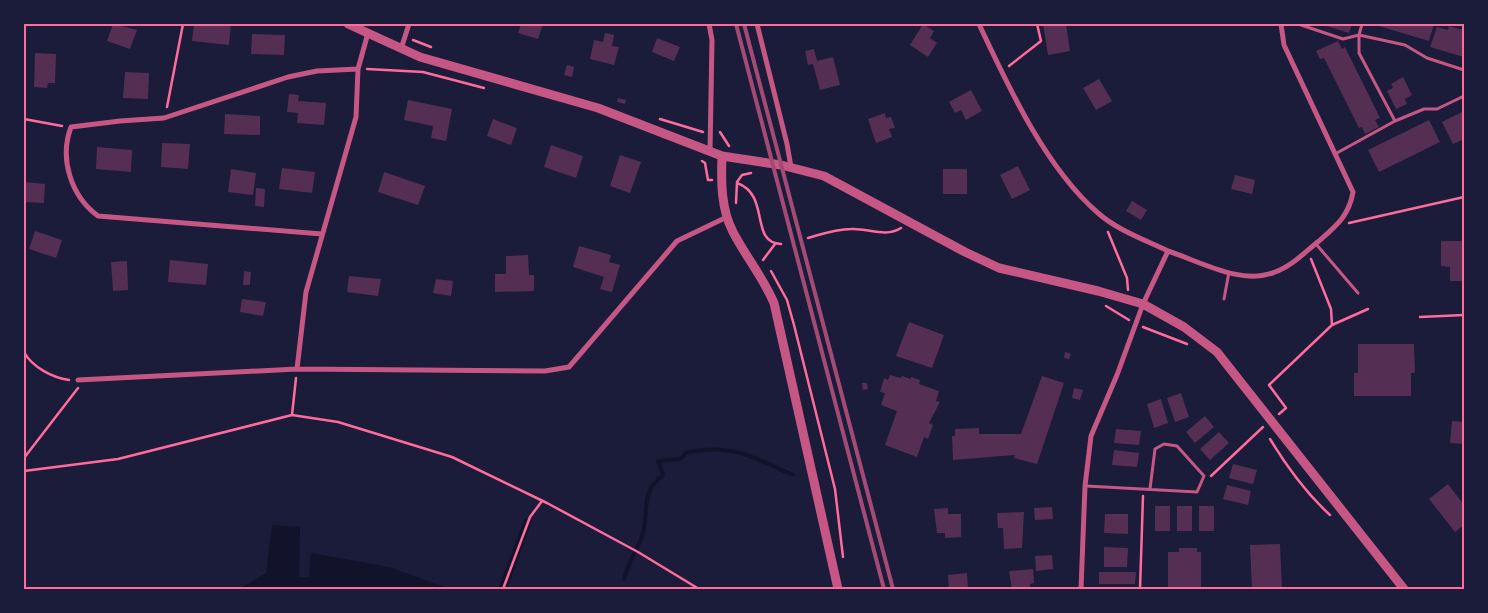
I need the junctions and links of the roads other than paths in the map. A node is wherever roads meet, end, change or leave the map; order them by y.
1 (348, 24) edge
2 (408, 24) edge
3 (709, 24) edge
4 (757, 24) edge
5 (979, 24) edge
6 (1281, 24) edge
7 (1298, 24) edge
8 (1362, 24) edge
9 (368, 33) junction
10 (1359, 35) junction
11 (401, 49) junction
12 (358, 69) junction
13 (1464, 70) edge
14 (1464, 96) edge
15 (1395, 121) junction
16 (710, 151) junction
17 (1336, 154) junction
18 (722, 156) junction
19 (791, 168) junction
20 (727, 218) junction
21 (322, 234) junction
22 (1315, 244) junction
23 (1168, 251) junction
24 (1229, 272) junction
25 (1358, 294) dead end
26 (1224, 299) dead end
27 (1143, 304) junction
28 (297, 369) junction
29 (78, 380) road end
30 (1085, 486) junction
31 (1150, 489) junction
32 (838, 589) edge
33 (1081, 589) edge
34 (1404, 589) edge

1 - 9 street
2 - 11 street
3 - 16 street
4 - 19 street
5 - 23 street
6 - 17 street
7 - 10 lane
8 - 10 lane
9 - 11 street
9 - 12 street
10 - 13 lane
10 - 15 lane
11 - 16 street
12 - 21 street
12 - 21 street
14 - 15 lane
15 - 17 lane
16 - 18 street
17 - 22 street
18 - 19 street
18 - 20 street
19 - 27 street
20 - 28 street
20 - 32 street
21 - 28 street
22 - 24 street
22 - 25 lane
23 - 24 street
23 - 27 street
24 - 26 lane
27 - 30 street
27 - 34 street
28 - 29 street
30 - 31 lane
30 - 33 street
31 - 31 lane

